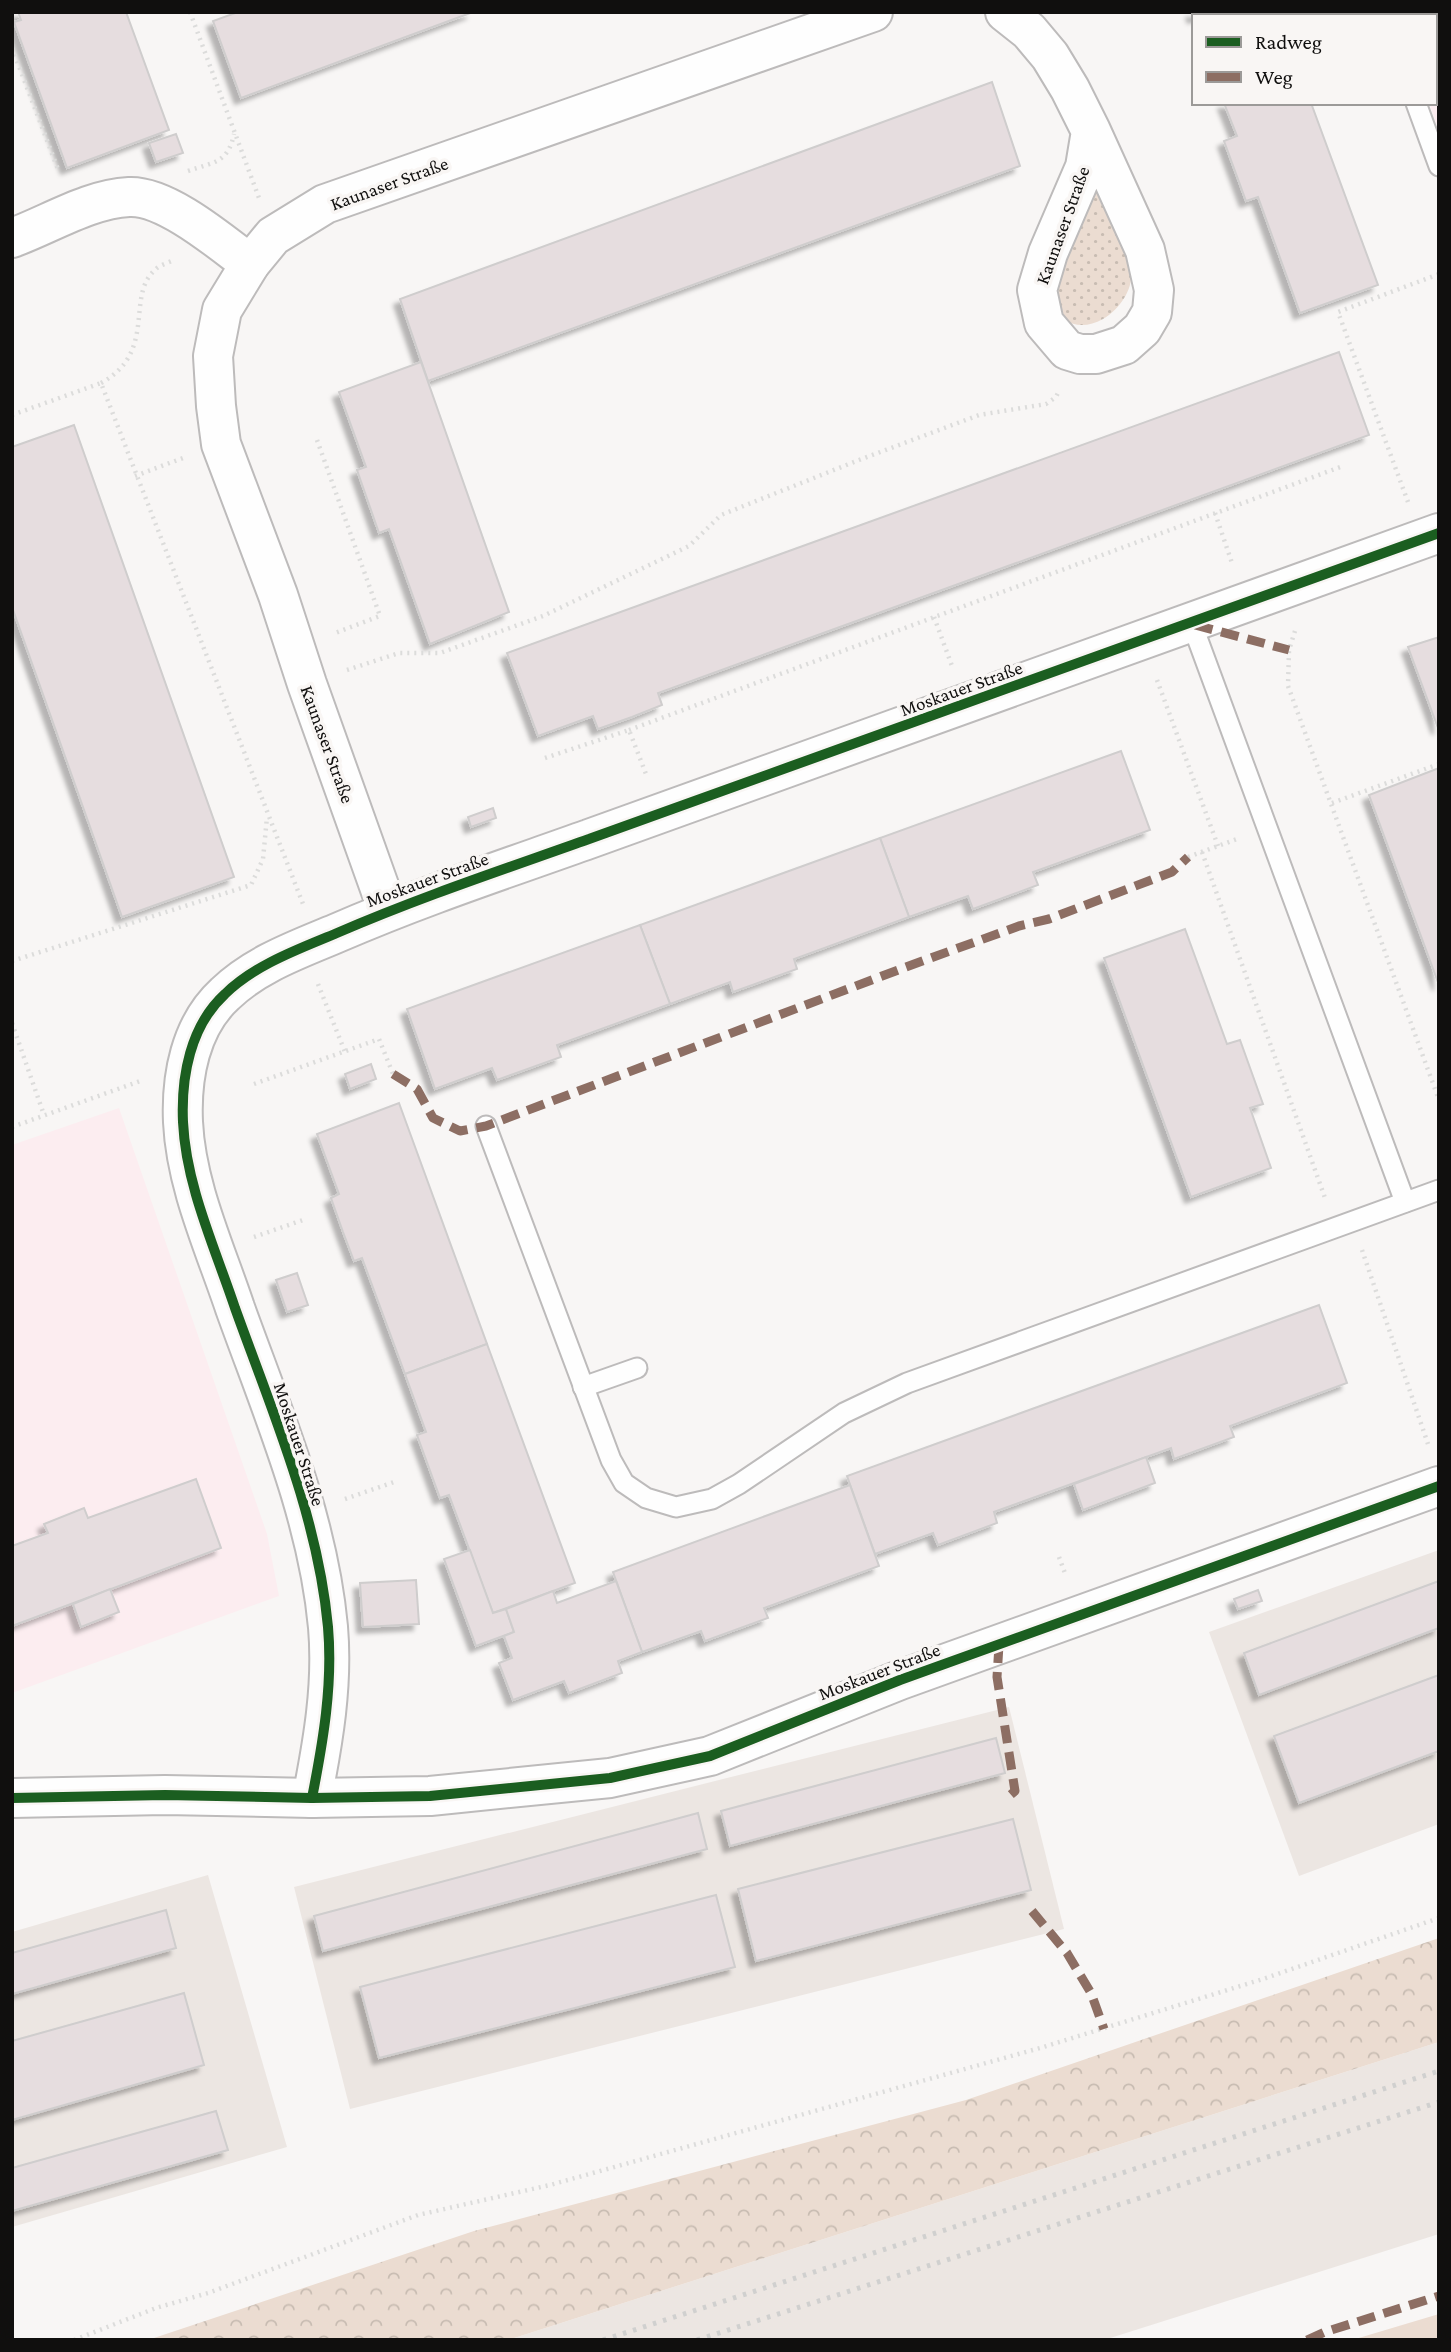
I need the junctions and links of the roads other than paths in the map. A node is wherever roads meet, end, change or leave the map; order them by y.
1 (873, 12) edge
2 (1005, 12) edge
3 (1417, 105) edge
4 (1091, 131) junction
5 (1439, 166) edge
6 (12, 238) edge
7 (250, 264) junction
8 (1426, 523) edge
9 (1192, 624) junction
10 (388, 911) junction
11 (486, 1126) dead end
12 (1439, 1190) edge
13 (1405, 1202) junction
14 (637, 1368) dead end
15 (583, 1387) junction
16 (1439, 1486) edge
17 (12, 1798) edge
18 (312, 1798) junction

1 - 7 street, Kaunaser Straße
2 - 4 street, Kaunaser Straße
3 - 5 lane
4 - 4 street, Kaunaser Straße
6 - 7 street
7 - 10 street, Kaunaser Straße
8 - 9 street, Moskauer Straße
9 - 10 street, Moskauer Straße
9 - 13 lane
10 - 18 street, Moskauer Straße
11 - 15 lane
12 - 13 lane
13 - 15 lane
14 - 15 lane
16 - 18 street, Moskauer Straße
17 - 18 street, Moskauer Straße

